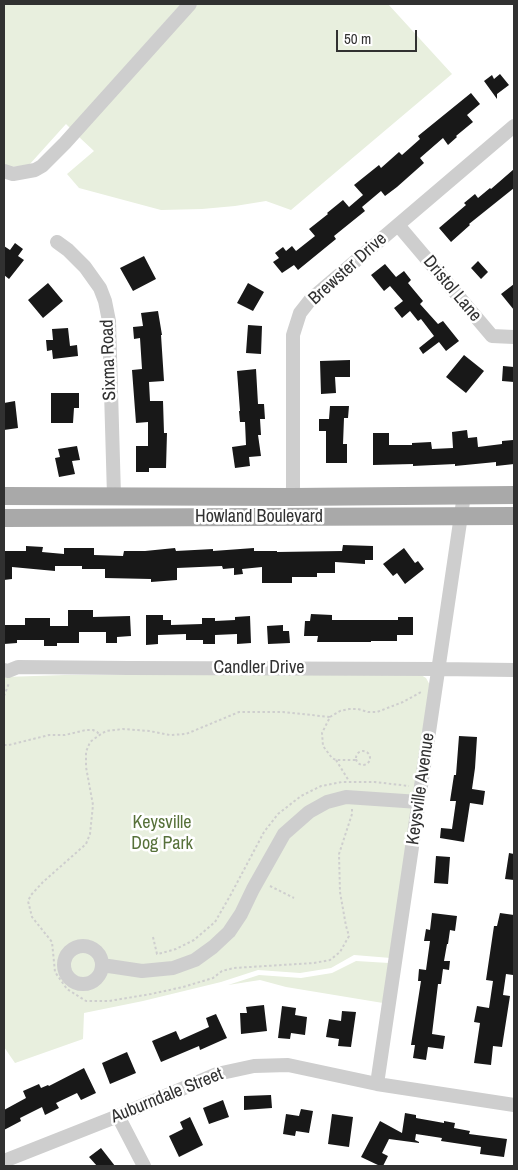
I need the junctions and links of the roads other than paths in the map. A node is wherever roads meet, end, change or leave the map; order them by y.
1 (190, 4) edge
2 (514, 126) edge
3 (4, 171) edge
4 (398, 225) junction
5 (57, 242) dead end
6 (514, 337) edge
7 (464, 495) junction
8 (514, 495) edge
9 (4, 496) edge
10 (114, 496) junction
11 (292, 496) junction
12 (462, 516) junction
13 (514, 516) edge
14 (4, 518) edge
15 (439, 669) junction
16 (514, 670) edge
17 (6, 677) edge
18 (419, 802) junction
19 (102, 965) dead end
20 (377, 1084) junction
21 (514, 1105) edge
22 (118, 1116) junction
23 (4, 1161) edge
24 (144, 1166) edge

1 - 3 street
2 - 4 street, Brewster Drive
4 - 6 street, Dristol Lane
4 - 11 street, Brewster Drive
5 - 10 street, Sixma Road
7 - 8 main road, Howland Boulevard
7 - 11 main road, Howland Boulevard
7 - 12 street, Keysville Avenue
9 - 10 main road, Howland Boulevard
10 - 11 main road, Howland Boulevard
12 - 13 main road, Howland Boulevard
12 - 14 main road, Howland Boulevard
12 - 15 street, Keysville Avenue
15 - 16 street, Candler Drive
15 - 17 street, Candler Drive
15 - 18 street, Keysville Avenue
18 - 19 street
18 - 20 street, Keysville Avenue
20 - 21 street, Auburndale Street
20 - 22 street, Auburndale Street
22 - 23 street, Auburndale Street
22 - 24 street

